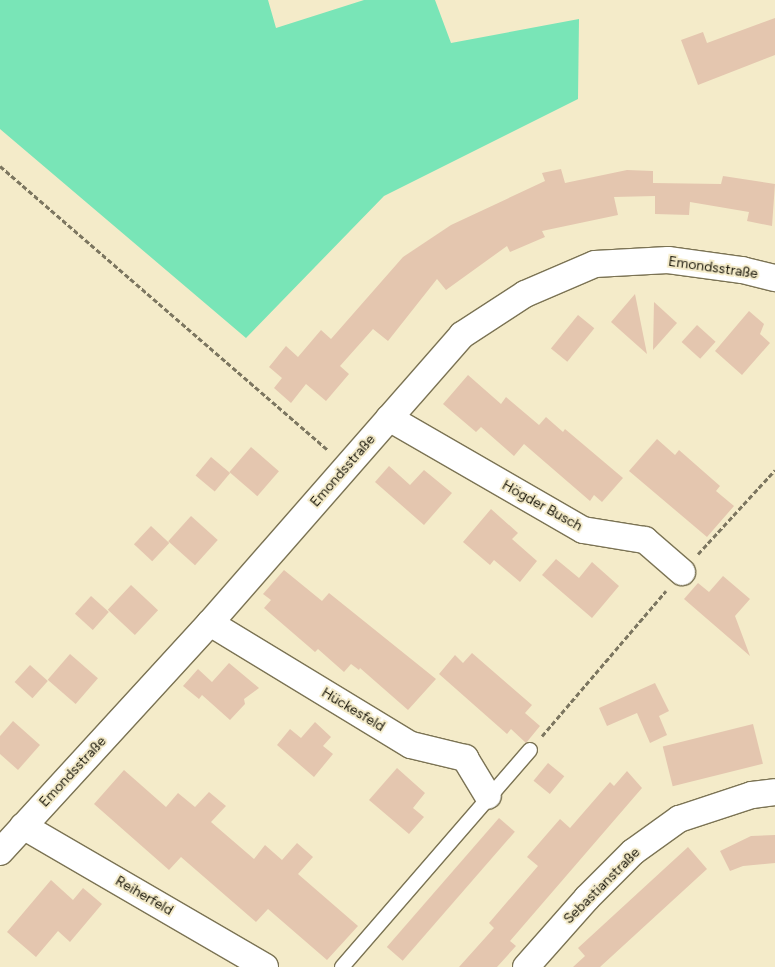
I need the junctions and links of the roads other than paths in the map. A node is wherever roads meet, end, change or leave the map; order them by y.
1 (775, 278) edge
2 (388, 418) junction
3 (682, 572) road end
4 (210, 623) junction
5 (530, 750) road end
6 (775, 792) edge
7 (488, 796) junction
8 (23, 826) junction
9 (0, 852) edge
10 (265, 967) edge
11 (342, 967) edge
12 (526, 967) edge

1 - 2 street, Emondsstraße
2 - 3 street, Högder Busch
2 - 4 street, Emondsstraße
4 - 7 street, Hückesfeld
4 - 8 street, Emondsstraße
5 - 7 lane
6 - 12 street, Sebastianstraße
7 - 11 lane
8 - 9 street, Emondsstraße
8 - 10 street, Reiherfeld

